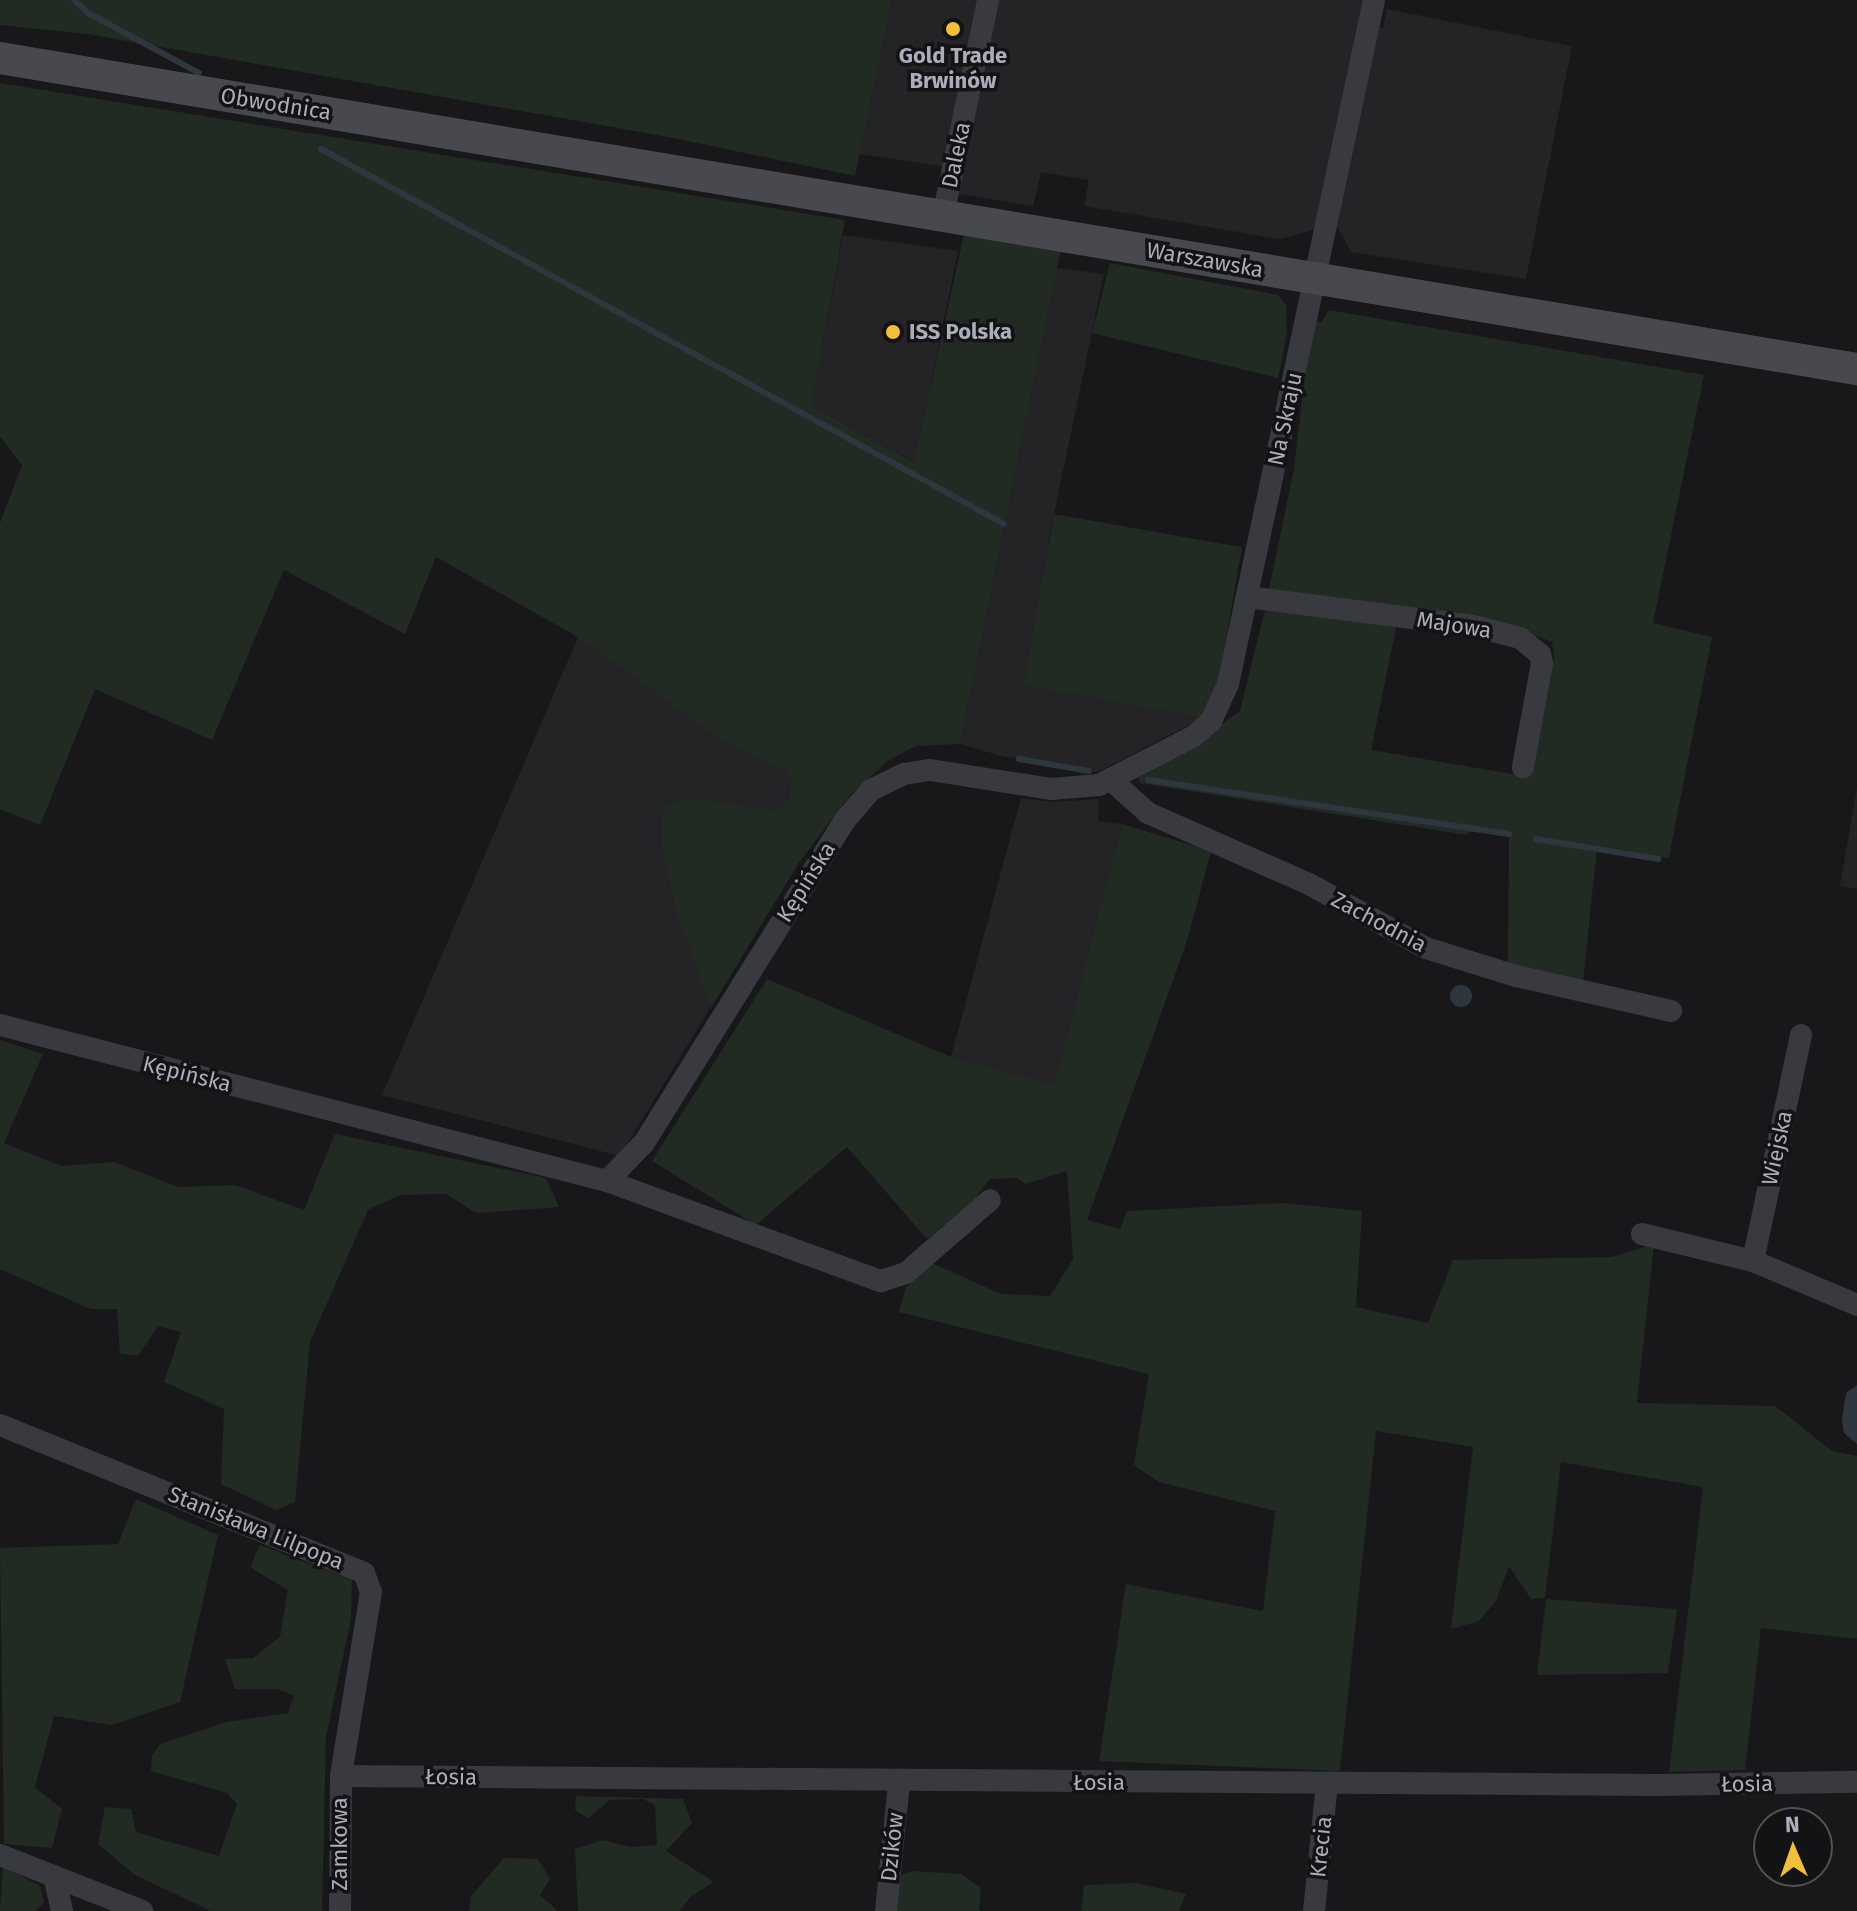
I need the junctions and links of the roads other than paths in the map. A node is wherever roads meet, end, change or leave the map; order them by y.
1 (988, 0) edge
2 (1374, 0) edge
3 (0, 58) edge
4 (553, 150) joint
5 (943, 216) junction
6 (1316, 279) junction
7 (1857, 369) edge
8 (1247, 597) junction
9 (1523, 767) dead end
10 (1110, 779) junction
11 (1671, 1011) dead end
12 (0, 1025) edge
13 (1801, 1035) dead end
14 (607, 1181) junction
15 (990, 1200) dead end
16 (1642, 1234) dead end
17 (1753, 1261) junction
18 (1857, 1305) edge
19 (0, 1425) edge
20 (341, 1776) junction
21 (899, 1782) junction
22 (1857, 1782) edge
23 (1327, 1783) junction
24 (0, 1855) edge
25 (54, 1876) junction
26 (62, 1911) edge
27 (142, 1911) edge
28 (340, 1911) edge
29 (886, 1911) edge
30 (1314, 1911) edge

1 - 5 street, Daleka
2 - 6 street, Na Skraju
3 - 4 main road, Obwodnica
4 - 5 main road, Warszawska
5 - 6 main road, Warszawska
6 - 7 main road, Warszawska
6 - 8 street, Na Skraju
8 - 9 street, Majowa
8 - 10 street, Na Skraju
10 - 11 street, Zachodnia
10 - 14 street, Kępińska
12 - 14 street, Kępińska
13 - 17 street, Wiejska
14 - 15 street, Kępińska
16 - 17 street
17 - 18 street
19 - 20 street, Stanisława Lilpopa
20 - 21 street, Łosia
20 - 28 street, Zamkowa
21 - 23 street, Łosia
21 - 29 street, Dzików
22 - 23 street, Łosia
23 - 30 street, Krecia
24 - 25 street
25 - 26 street
25 - 27 street

